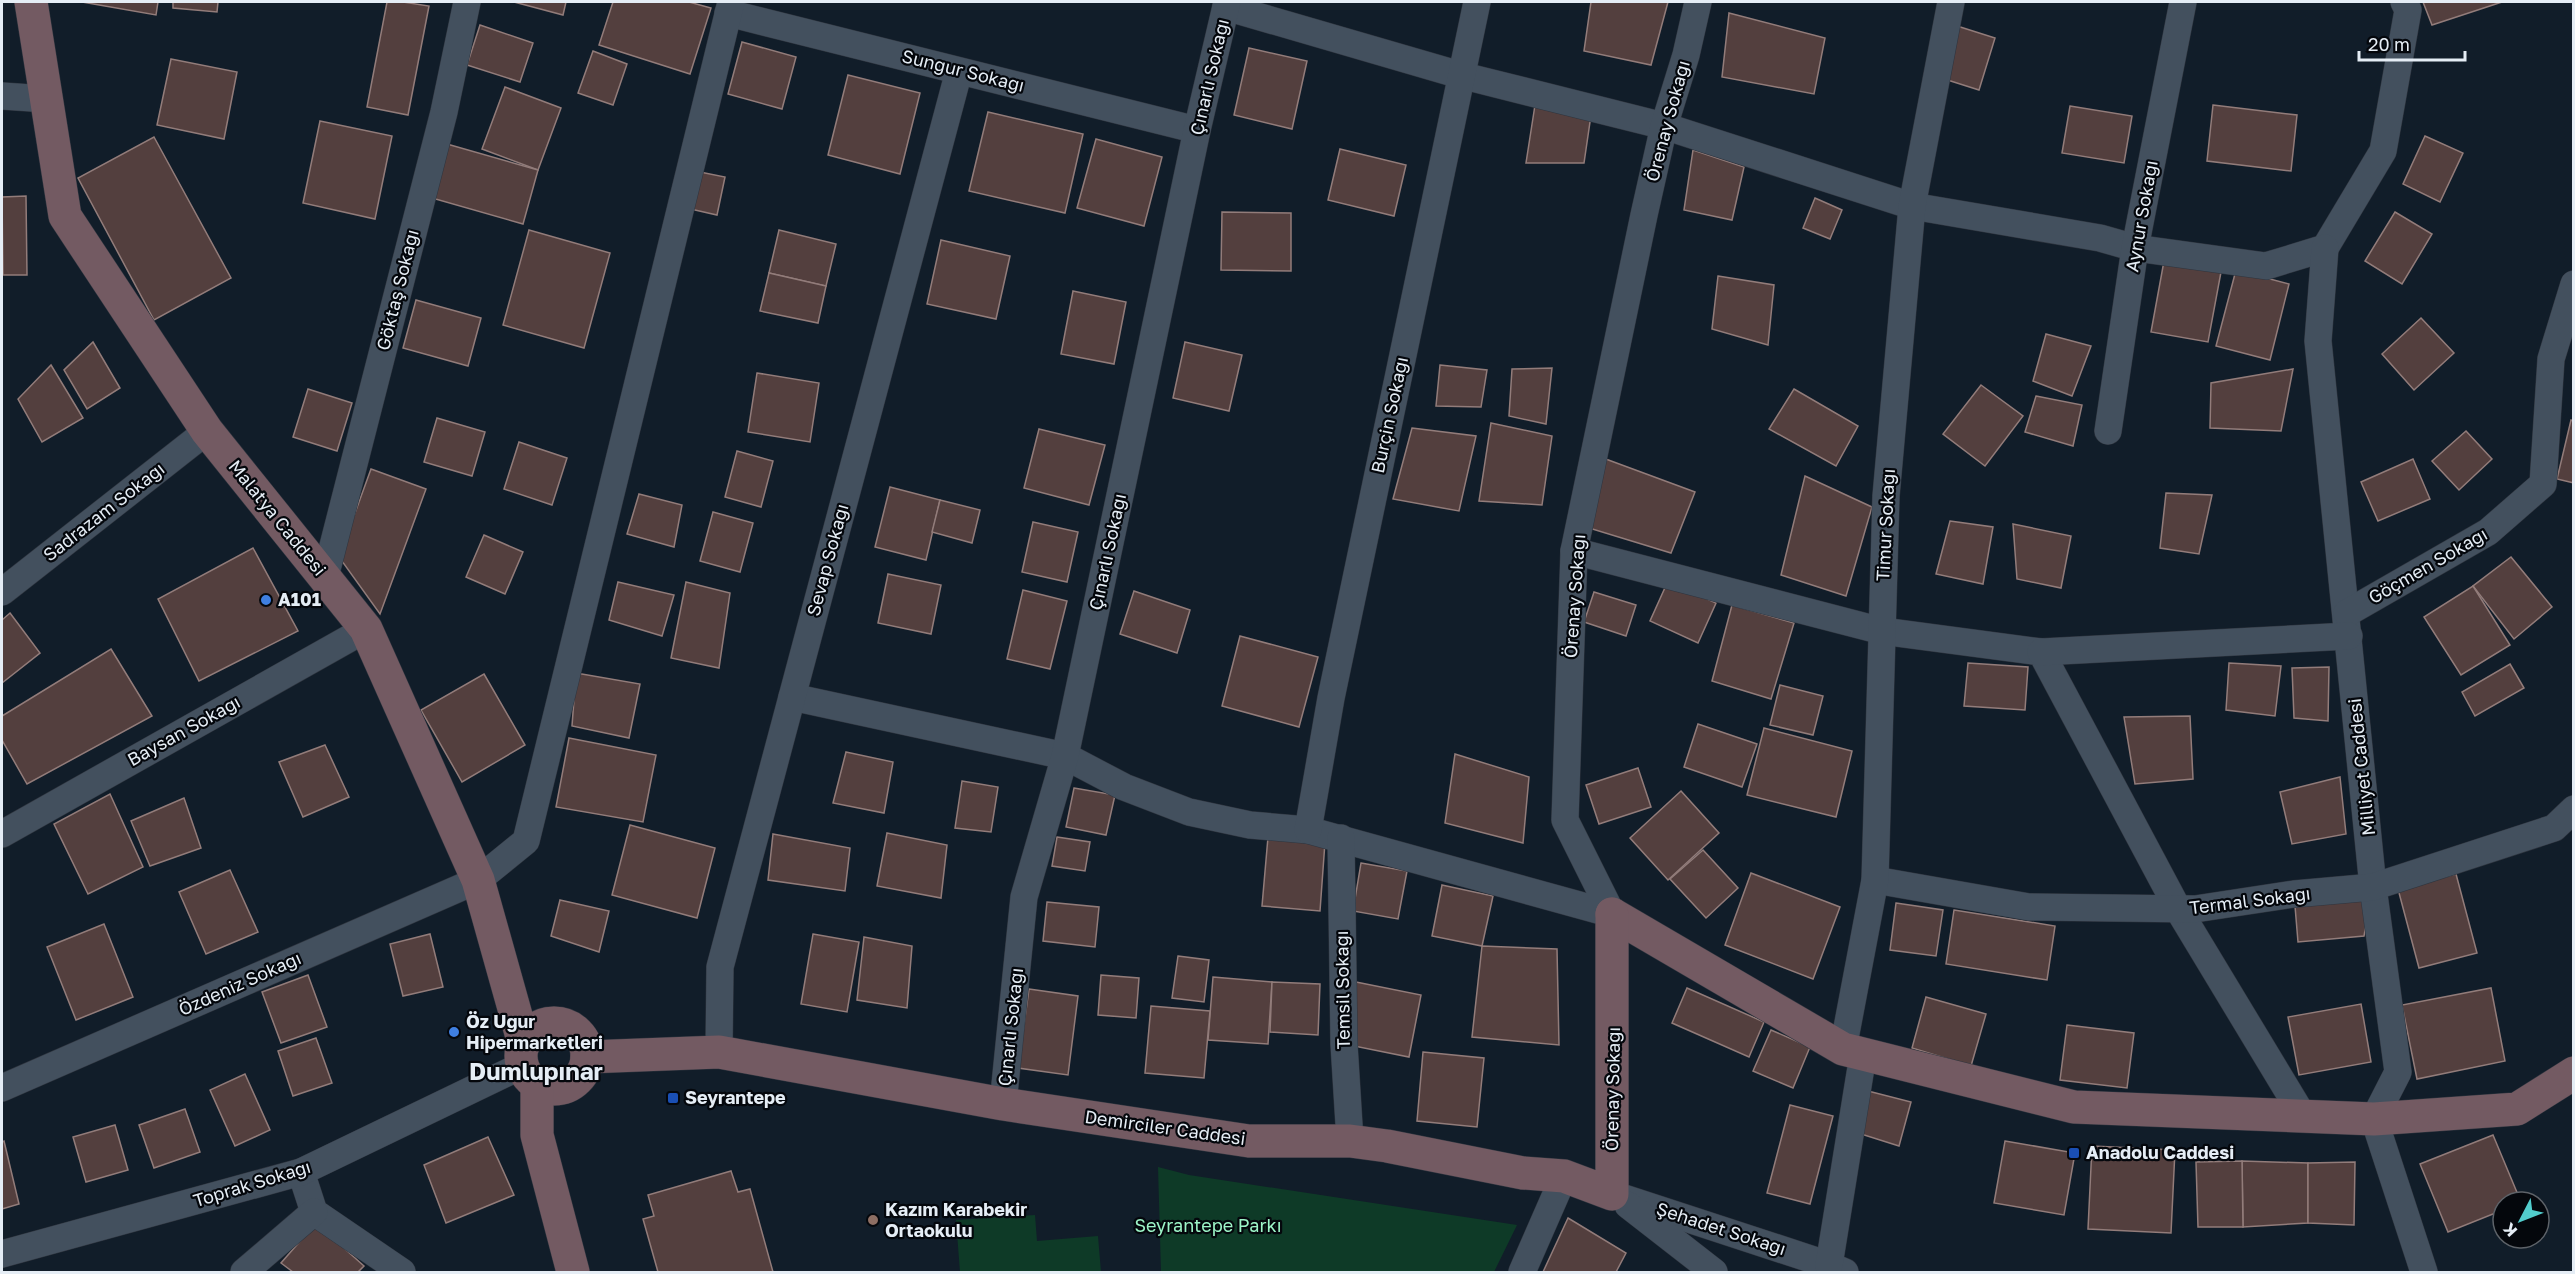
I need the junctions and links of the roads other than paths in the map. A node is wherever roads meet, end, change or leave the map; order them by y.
1 (31, 2) edge
2 (1477, 2) edge
3 (1698, 2) edge
4 (1951, 2) edge
5 (2182, 2) edge
6 (2404, 2) edge
7 (459, 4) edge
8 (1227, 4) edge
9 (730, 7) edge
10 (959, 70) junction
11 (1460, 75) junction
12 (2, 96) edge
13 (47, 99) junction
14 (1664, 126) junction
15 (1197, 130) junction
16 (1912, 206) junction
17 (2135, 248) junction
18 (2325, 249) junction
19 (2574, 284) edge
20 (207, 431) junction
21 (2108, 431) dead end
22 (1574, 551) junction
23 (325, 577) junction
24 (2, 592) edge
25 (2348, 625) junction
26 (366, 629) junction
27 (1882, 631) junction
28 (2041, 652) junction
29 (792, 697) junction
30 (1065, 756) junction
31 (2574, 809) edge
32 (1308, 830) junction
33 (2, 834) edge
34 (1341, 838) junction
35 (478, 880) junction
36 (1875, 880) junction
37 (2373, 888) junction
38 (2178, 909) junction
39 (1612, 914) junction
40 (719, 1052) junction
41 (1853, 1052) junction
42 (587, 1057) junction
43 (528, 1064) junction
44 (2574, 1073) edge
45 (2, 1088) edge
46 (1003, 1104) junction
47 (2303, 1116) junction
48 (2374, 1119) junction
49 (1350, 1141) junction
50 (301, 1172) junction
51 (1564, 1176) junction
52 (1612, 1194) junction
53 (314, 1212) junction
54 (2, 1254) edge
55 (1837, 1269) edge
56 (244, 1272) edge
57 (402, 1272) edge
58 (573, 1272) edge
59 (1522, 1272) edge
60 (1714, 1272) edge
61 (2424, 1272) edge

1 - 13 street, Malatya Caddesi
2 - 11 street, Burçin Sokağı
3 - 14 street, Örenay Sokağı
4 - 16 street, Timur Sokağı
5 - 17 street, Aynur Sokağı
6 - 18 street
7 - 23 street, Göktaş Sokağı
8 - 11 street
8 - 15 street, Çınarlı Sokağı
9 - 10 street, Sungur Sokağı
9 - 35 street, Özdeniz Sokağı
10 - 15 street, Sungur Sokağı
10 - 29 street, Sevap Sokağı
11 - 14 street
11 - 32 street, Burçin Sokağı
12 - 13 street
13 - 20 street, Malatya Caddesi
14 - 16 street
14 - 22 street, Örenay Sokağı
15 - 30 street, Çınarlı Sokağı
16 - 17 street
16 - 27 street, Timur Sokağı
17 - 18 street
17 - 21 street, Aynur Sokağı
18 - 25 street, Milliyet Caddesi
19 - 25 street, Göçmen Sokağı
20 - 23 street, Malatya Caddesi
20 - 24 street, Sadrazam Sokağı
22 - 27 street, Göçmen Sokağı
22 - 39 street, Örenay Sokağı
23 - 26 street, Malatya Caddesi
25 - 28 street, Göçmen Sokağı
25 - 37 street, Milliyet Caddesi
26 - 33 street, Baysan Sokağı
26 - 35 street, Malatya Caddesi
27 - 28 street, Göçmen Sokağı
27 - 36 street, Timur Sokağı
28 - 38 street
29 - 30 street
29 - 40 street, Sevap Sokağı
30 - 32 street
30 - 46 street, Çınarlı Sokağı
31 - 37 street, Termal Sokağı
32 - 34 street
34 - 39 street
34 - 49 street, Temsil Sokağı
35 - 43 street, Malatya Caddesi
35 - 45 street, Özdeniz Sokağı
36 - 38 street, Termal Sokağı
36 - 41 street, Timur Sokağı
37 - 38 street, Termal Sokağı
37 - 48 street, Milliyet Caddesi
38 - 47 street
39 - 41 street
39 - 52 street, Örenay Sokağı
40 - 42 street, Demirciler Caddesi
40 - 46 street, Demirciler Caddesi
41 - 47 street
41 - 55 street, Şehadet Sokağı
42 - 43 street
42 - 43 street
43 - 50 street, Toprak Sokağı
43 - 58 street, Malatya Caddesi
44 - 48 street
46 - 49 street, Demirciler Caddesi
47 - 48 street
48 - 61 street
49 - 51 street, Demirciler Caddesi
50 - 53 street
50 - 54 street, Toprak Sokağı
51 - 52 street, Demirciler Caddesi
51 - 59 street
52 - 55 street, Şehadet Sokağı
52 - 60 street, Demirciler Caddesi
53 - 56 street
53 - 57 street

